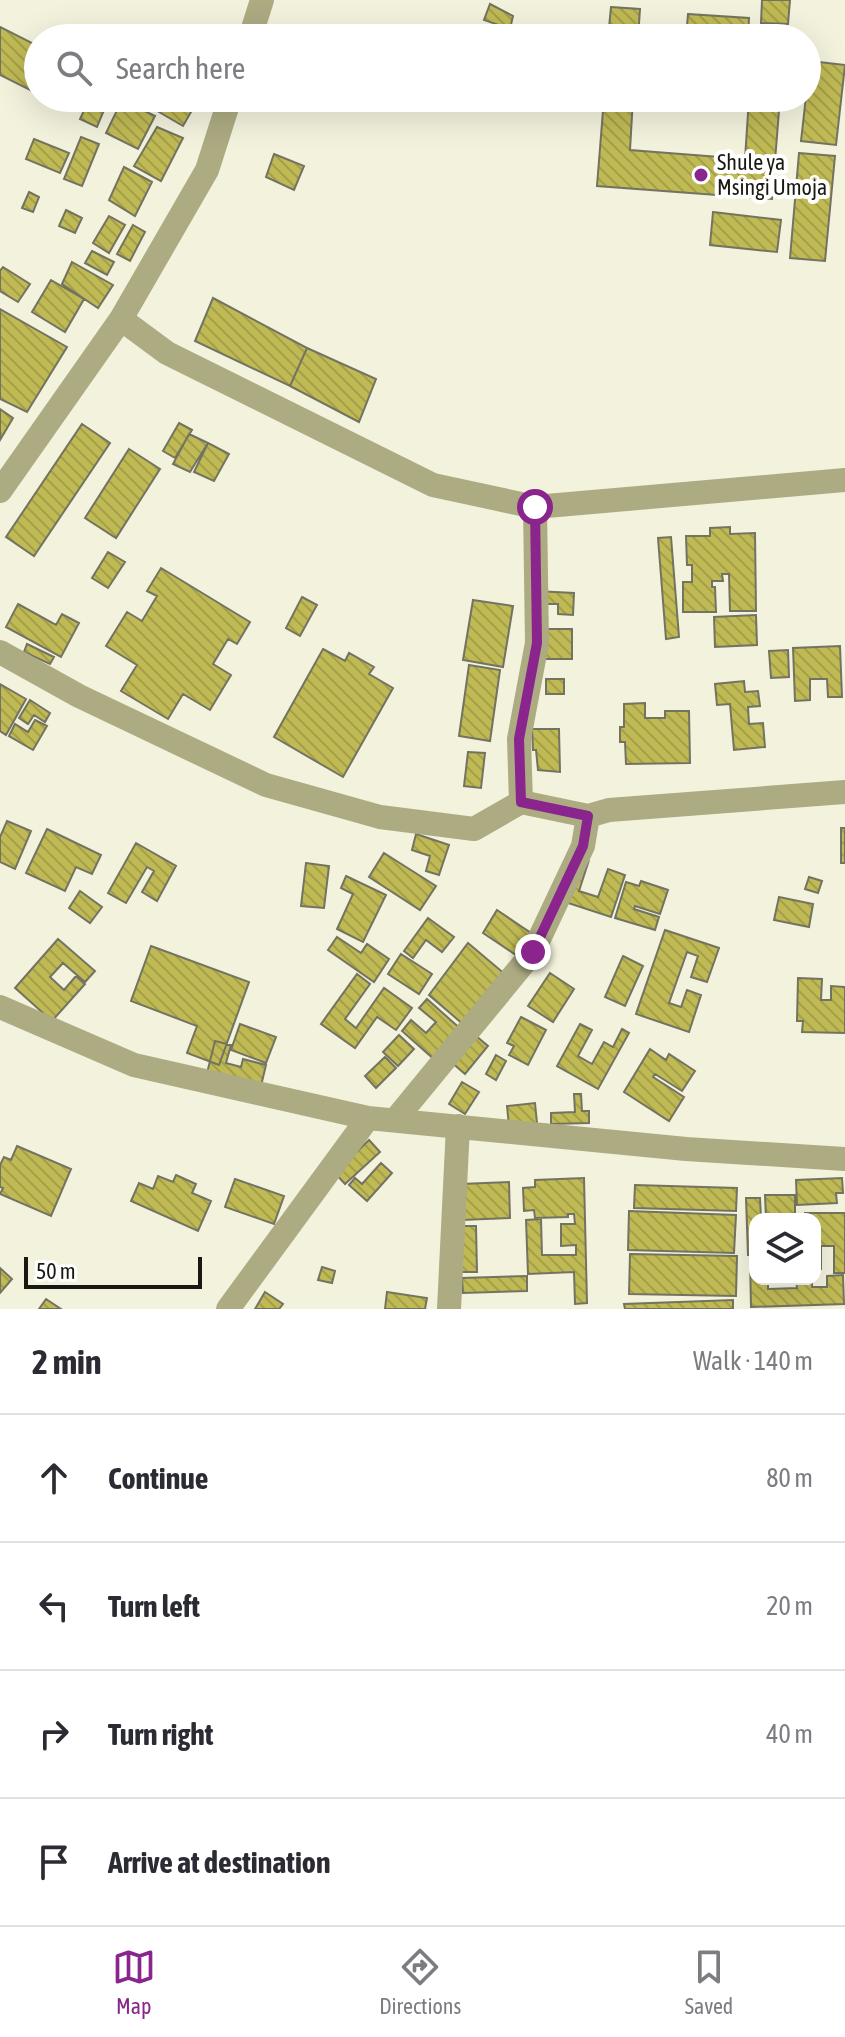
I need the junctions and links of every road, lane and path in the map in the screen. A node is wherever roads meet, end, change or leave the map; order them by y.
1 (262, 0) edge
2 (254, 24) edge
3 (226, 112) edge
4 (121, 319) junction
5 (845, 480) edge
6 (0, 491) edge
7 (535, 507) junction
8 (0, 652) edge
9 (845, 792) edge
10 (521, 802) junction
11 (588, 816) junction
12 (0, 1007) edge
13 (368, 1118) junction
14 (395, 1120) junction
15 (458, 1126) junction
16 (845, 1159) edge
17 (228, 1309) edge
18 (449, 1309) edge

1 - 2 street
3 - 4 street
4 - 6 street
4 - 7 street
5 - 7 street
7 - 10 street
8 - 10 street
9 - 11 street
10 - 11 street
11 - 14 street
12 - 13 street
13 - 14 street
13 - 17 street
14 - 15 street
15 - 16 street
15 - 18 street

